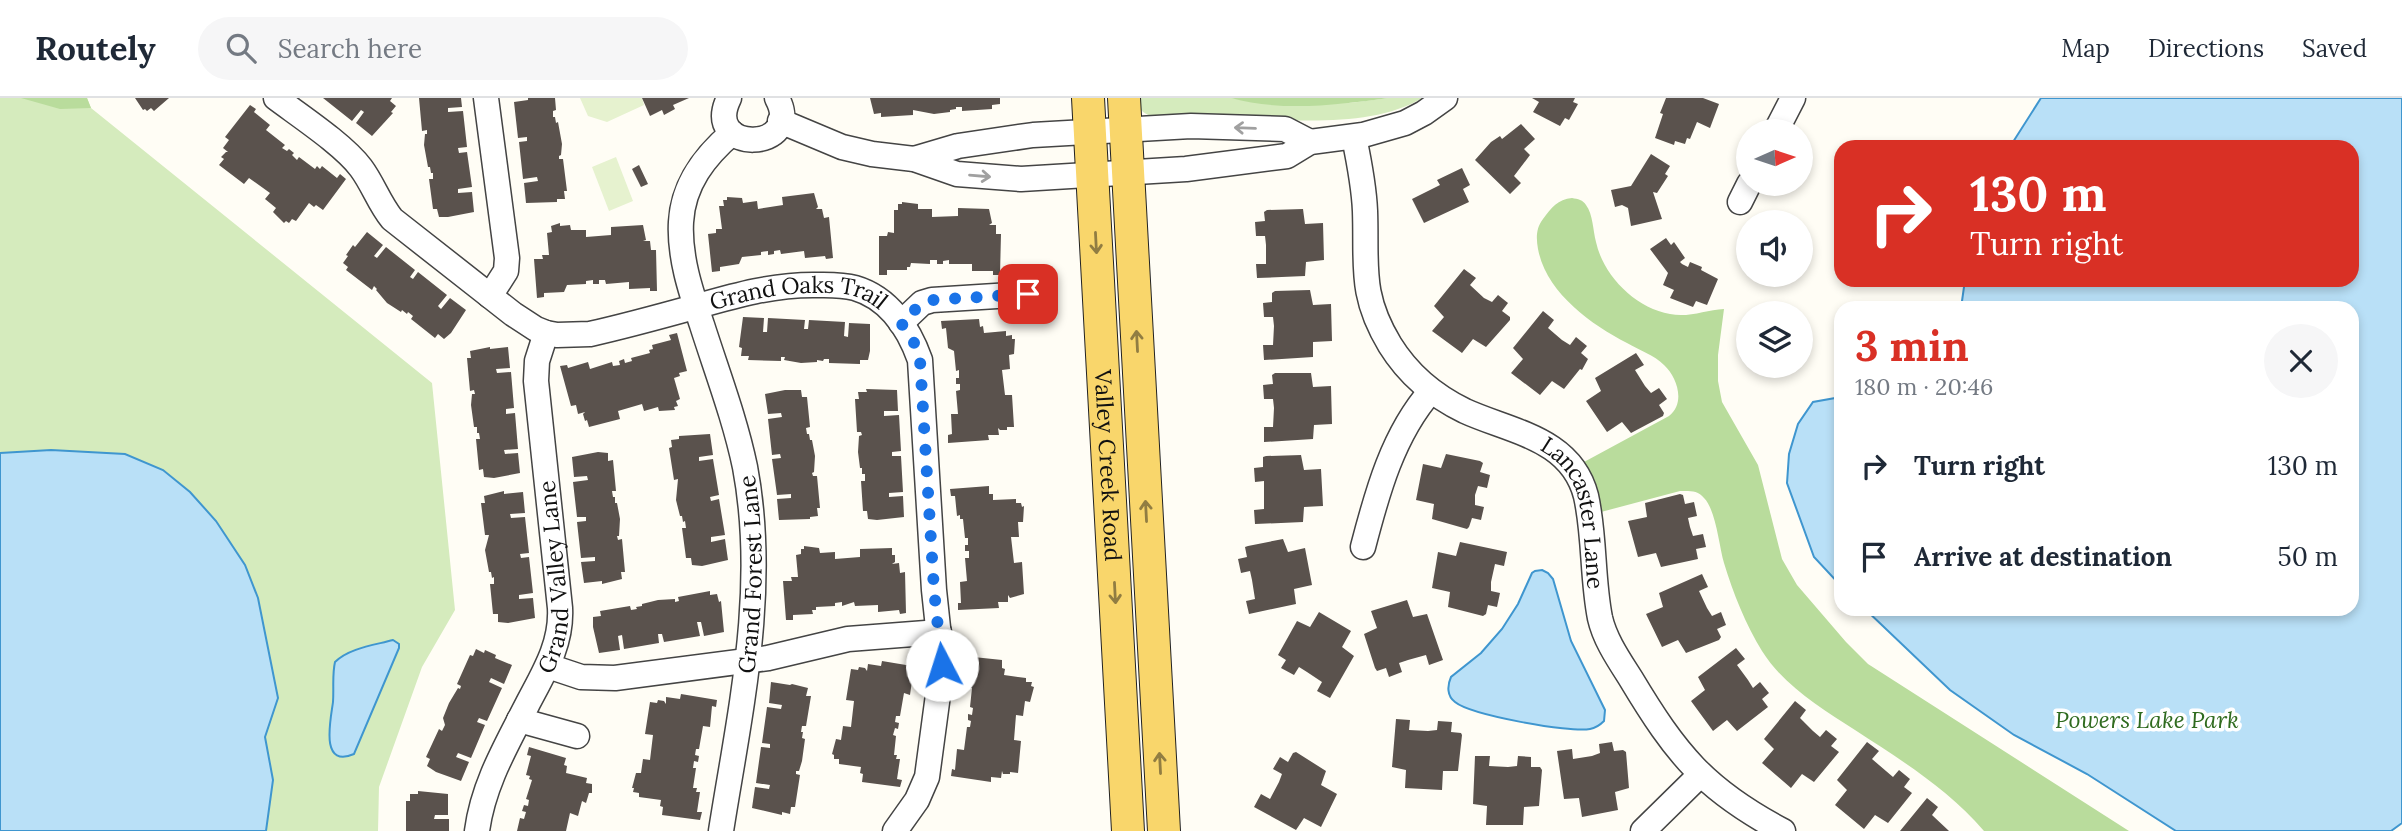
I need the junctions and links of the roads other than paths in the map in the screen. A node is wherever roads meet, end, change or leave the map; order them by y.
1 (276, 98) edge
2 (486, 98) edge
3 (729, 98) edge
4 (1088, 98) edge
5 (1124, 98) edge
6 (1445, 98) edge
7 (1793, 98) edge
8 (779, 109) edge
9 (1782, 119) edge
10 (1126, 130) junction
11 (1090, 132) junction
12 (732, 133) junction
13 (1354, 136) junction
14 (1310, 142) junction
15 (914, 159) junction
16 (1128, 173) junction
17 (1092, 175) junction
18 (1028, 294) dead end
19 (490, 296) junction
20 (696, 306) junction
21 (901, 323) junction
22 (545, 333) junction
23 (1431, 391) junction
24 (1363, 547) dead end
25 (939, 632) junction
26 (747, 661) junction
27 (548, 666) junction
28 (519, 720) junction
29 (577, 736) dead end
30 (1700, 775) junction
31 (477, 831) edge
32 (721, 831) edge
33 (895, 831) edge
34 (1128, 831) edge
35 (1164, 831) edge
36 (1643, 831) edge
37 (1783, 831) edge

1 - 19 street
2 - 19 street
3 - 12 street
4 - 11 main road, Valley Creek Road
5 - 10 main road, Valley Creek Road
6 - 13 street
7 - 9 street
8 - 12 street
8 - 15 street
10 - 11 street
14 -> 10 street
10 - 16 main road, Valley Creek Road
11 - 15 street
11 - 17 main road, Valley Creek Road
12 - 20 street, Grand Forest Lane
13 - 14 street
13 - 23 street, Lancaster Lane
14 - 16 street
15 -> 17 street
16 - 17 street
35 -> 16 main road, Valley Creek Road
17 -> 34 main road, Valley Creek Road
18 - 21 street
19 - 22 street
20 - 21 street, Grand Oaks Trail
20 - 22 street, Grand Oaks Trail
20 - 26 street, Grand Forest Lane
21 - 25 street, Grand Oaks Trail
22 - 27 street, Grand Valley Lane
23 - 24 street
23 - 30 street, Lancaster Lane
25 - 26 street
25 - 33 street, Grand Oaks Trail
26 - 27 street
26 - 32 street, Grand Forest Lane
27 - 28 street, Grand Valley Lane
28 - 29 street
28 - 31 street, Grand Valley Lane
30 - 36 street
30 - 37 street, Lancaster Lane

